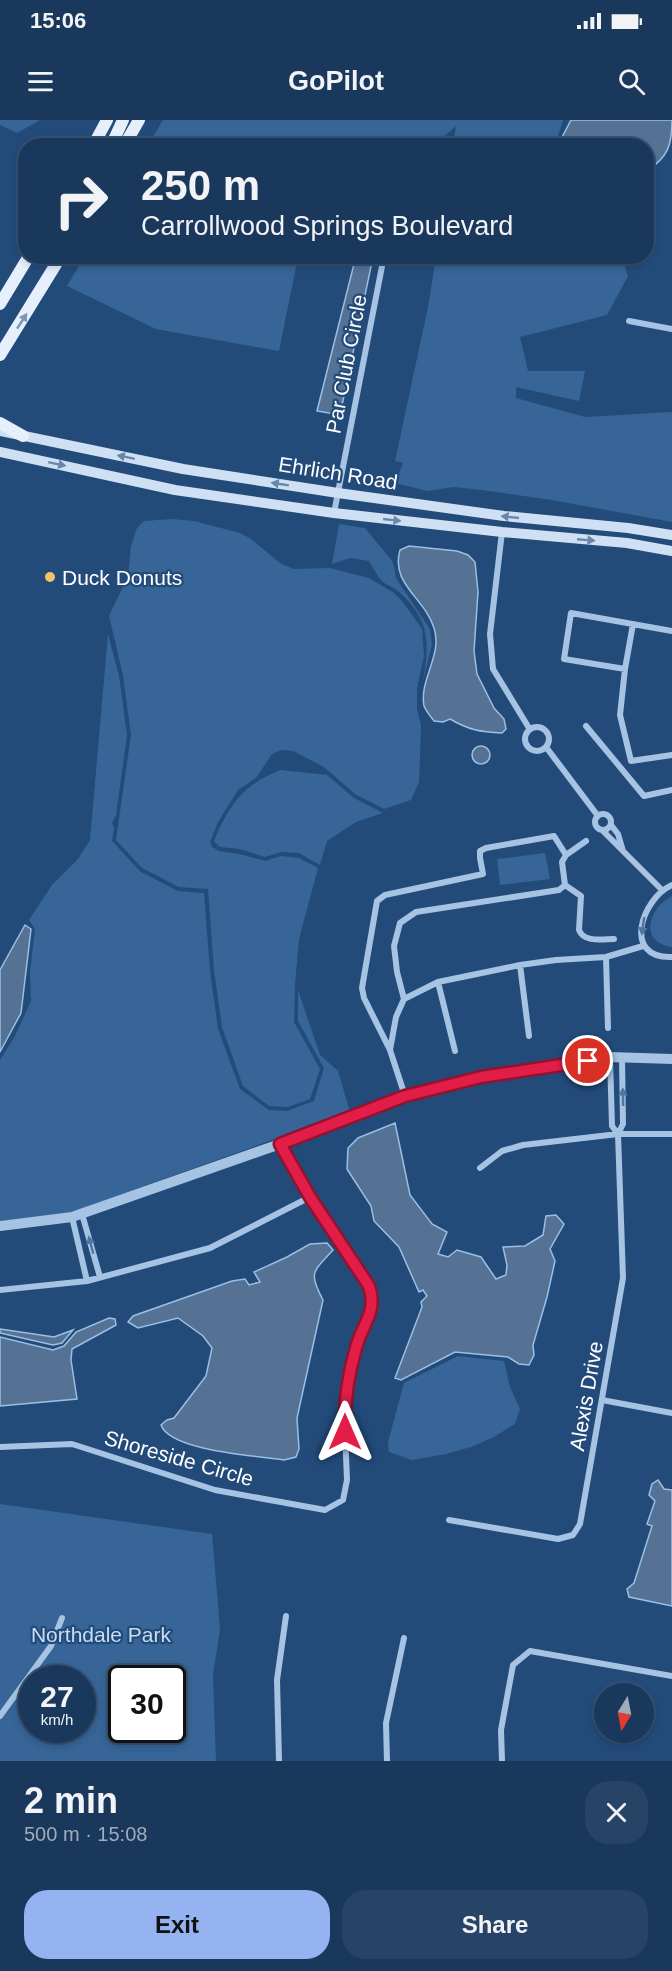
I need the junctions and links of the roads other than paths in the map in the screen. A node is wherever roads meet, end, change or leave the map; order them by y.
1 (107, 120) edge
2 (123, 120) edge
3 (139, 120) edge
4 (97, 138) edge
5 (115, 138) edge
6 (129, 138) edge
7 (24, 264) edge
8 (56, 264) edge
9 (382, 264) edge
10 (0, 304) edge
11 (629, 321) dead end
12 (672, 329) edge
13 (0, 355) edge
14 (0, 423) edge
15 (0, 431) edge
16 (23, 436) junction
17 (0, 452) edge
18 (338, 493) junction
19 (334, 513) junction
20 (502, 532) junction
21 (672, 536) edge
22 (672, 551) edge
23 (633, 624) junction
24 (672, 631) edge
25 (625, 669) junction
26 (586, 726) dead end
27 (529, 729) junction
28 (546, 747) junction
29 (672, 756) edge
30 (631, 761) junction
31 (620, 766) junction
32 (672, 790) edge
33 (598, 816) junction
34 (611, 825) junction
35 (602, 830) junction
36 (586, 841) dead end
37 (623, 852) junction
38 (566, 855) junction
39 (566, 885) junction
40 (672, 885) edge
41 (662, 890) junction
42 (614, 939) dead end
43 (643, 946) junction
44 (606, 957) junction
45 (672, 957) edge
46 (520, 965) junction
47 (438, 982) junction
48 (404, 999) junction
49 (608, 1028) dead end
50 (529, 1036) dead end
51 (391, 1051) junction
52 (455, 1051) dead end
53 (610, 1058) junction
54 (622, 1058) junction
55 (672, 1059) edge
56 (405, 1096) junction
57 (618, 1134) junction
58 (672, 1134) edge
59 (280, 1144) junction
60 (480, 1168) dead end
61 (310, 1197) junction
62 (77, 1215) junction
63 (0, 1226) edge
64 (100, 1277) junction
65 (87, 1281) junction
66 (0, 1290) edge
67 (602, 1400) junction
68 (672, 1413) edge
69 (0, 1447) edge
70 (449, 1520) dead end
71 (286, 1616) dead end
72 (62, 1618) dead end
73 (404, 1638) dead end
74 (672, 1676) edge
75 (0, 1716) edge
76 (279, 1761) edge
77 (387, 1761) edge
78 (502, 1761) edge

1 - 4 main road
2 - 5 main road
3 - 6 main road
7 - 10 main road
13 -> 8 main road
9 - 18 street, Par Club Circle
11 - 12 street
14 - 16 main road
15 - 16 main road, Ehrlich Road
18 -> 16 main road, Ehrlich Road
17 -> 19 main road, Ehrlich Road
18 - 19 street, Par Club Circle
21 -> 18 main road, Ehrlich Road
19 -> 20 main road, Ehrlich Road
20 -> 22 main road, Ehrlich Road
20 - 27 street
23 - 24 street
23 - 25 street
23 - 25 street
25 - 30 street
26 - 31 street
27 - 28 street
27 - 28 street
28 - 33 street
29 - 30 street
30 - 31 street
31 - 32 street
33 - 34 street
33 - 35 street
34 - 35 street
34 - 37 street
35 - 37 street
36 - 38 street
37 - 41 street
38 - 39 street
38 - 51 street
39 - 42 street
39 - 48 street
40 - 41 street
41 -> 43 street
43 - 44 street
43 - 45 street
44 - 46 street
44 - 49 street
46 - 47 street
46 - 50 street
47 - 48 street
47 - 52 street
48 - 51 street
51 - 56 street
53 - 54 street
53 - 56 street
53 - 57 street, Alexis Drive
54 - 55 street
57 -> 54 street, Alexis Drive
56 - 59 street
57 - 58 street
57 - 60 street
57 - 67 street, Alexis Drive
59 - 61 street, Shoreside Circle
59 - 62 street
61 - 64 street
61 - 69 street, Shoreside Circle
62 - 63 street
64 -> 62 street
62 - 65 street
64 - 65 street
65 - 66 street
67 - 68 street
67 - 70 street, Alexis Drive
71 - 76 street
72 - 75 street
73 - 77 street
74 - 78 street

